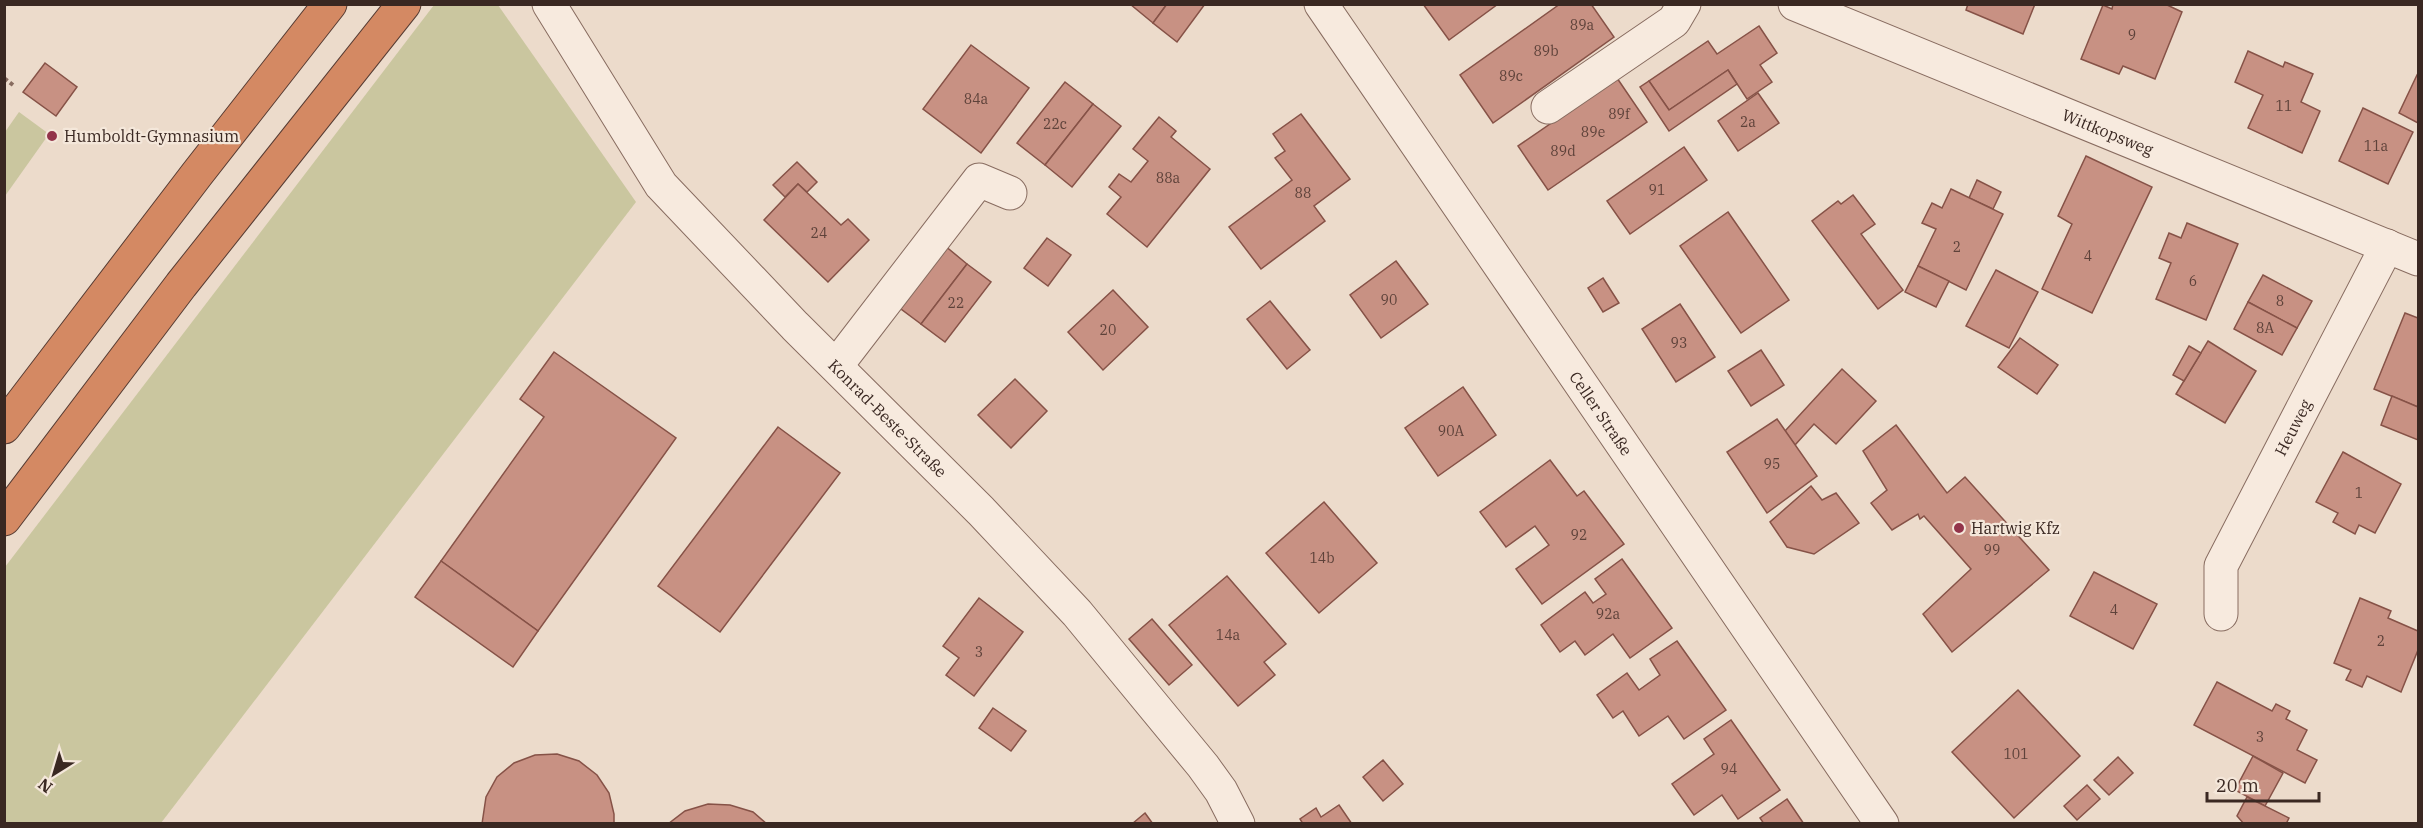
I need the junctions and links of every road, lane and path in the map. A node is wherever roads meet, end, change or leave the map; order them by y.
1 (330, 4) edge
2 (549, 4) edge
3 (1321, 4) edge
4 (1684, 4) edge
5 (1795, 4) edge
6 (395, 14) edge
7 (4, 78) edge
8 (13, 85) dead end
9 (1548, 107) dead end
10 (1010, 193) dead end
11 (2387, 246) junction
12 (2418, 259) edge
13 (836, 366) junction
14 (4, 427) edge
15 (4, 519) edge
16 (2221, 614) dead end
17 (1238, 824) edge
18 (1882, 824) edge

1 - 14 highway
2 - 13 street, Konrad-Beste-Straße
3 - 18 street, Celler Straße
4 - 9 street
5 - 11 street, Wittkopsweg
6 - 15 highway
7 - 8 path
10 - 13 street
11 - 12 street, Wittkopsweg
11 - 16 street, Heuweg
13 - 17 street, Konrad-Beste-Straße

